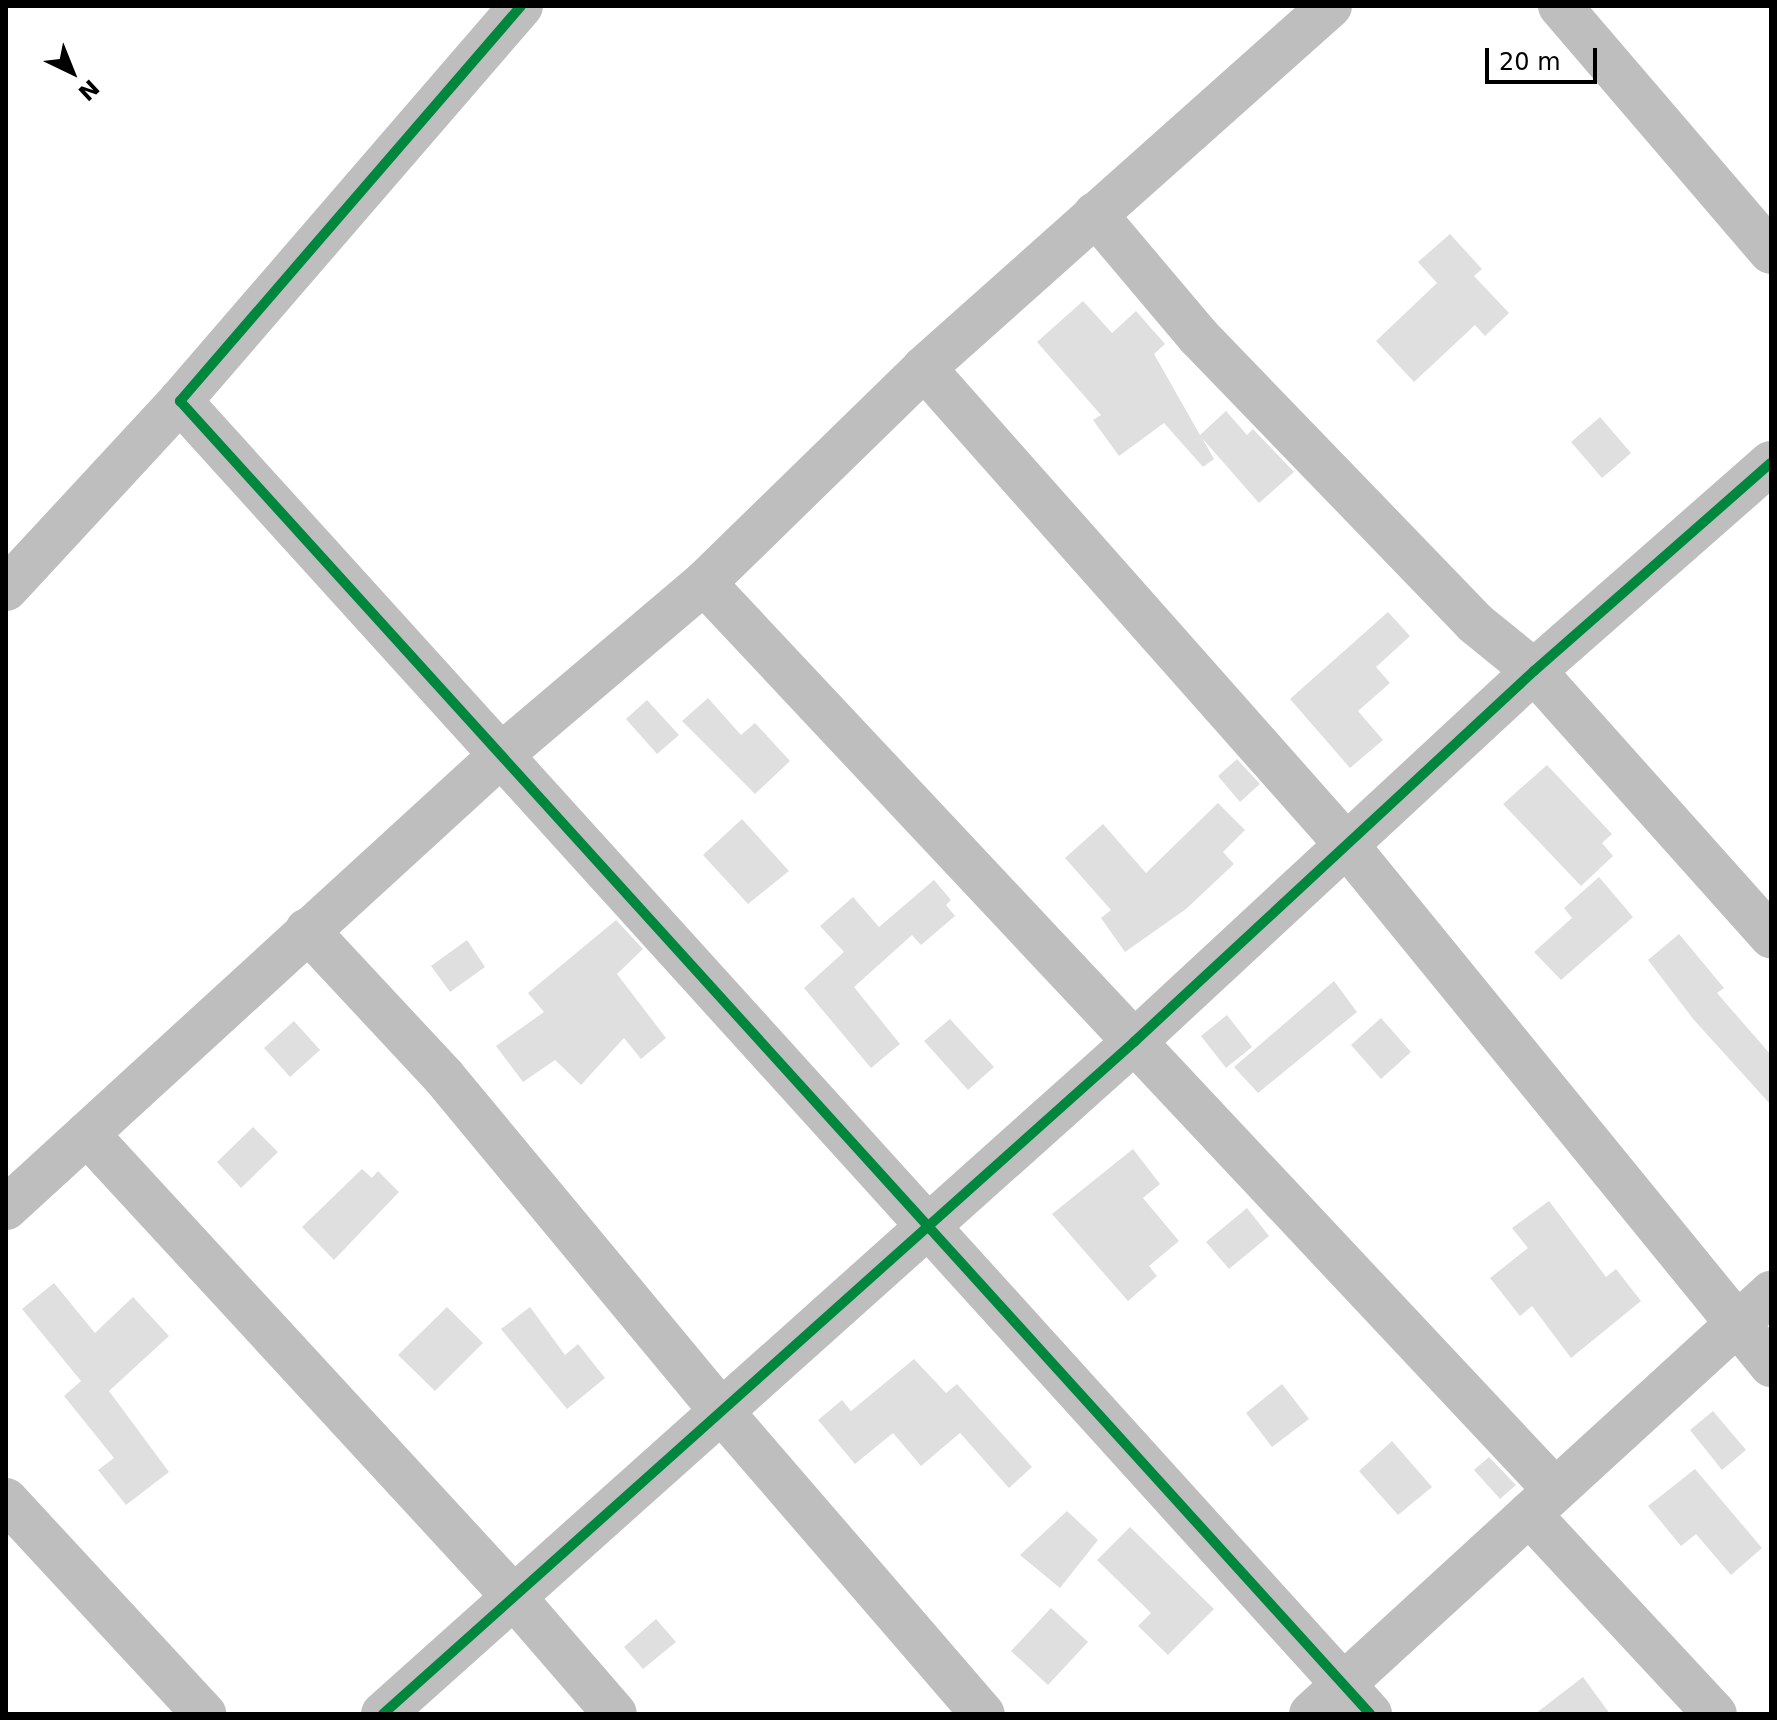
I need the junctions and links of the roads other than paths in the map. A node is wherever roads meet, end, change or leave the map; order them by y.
1 (521, 6) edge
2 (1330, 6) edge
3 (1560, 6) edge
4 (1095, 214) junction
5 (1771, 252) edge
6 (924, 368) junction
7 (180, 401) junction
8 (1771, 463) edge
9 (704, 583) junction
10 (6, 589) edge
11 (1534, 671) junction
12 (501, 755) junction
13 (1345, 843) junction
14 (307, 930) junction
15 (1771, 936) edge
16 (1134, 1042) junction
17 (87, 1134) junction
18 (6, 1208) edge
19 (930, 1225) junction
20 (1771, 1293) edge
21 (1735, 1326) junction
22 (1771, 1365) edge
23 (722, 1412) junction
24 (6, 1500) edge
25 (1542, 1502) junction
26 (512, 1595) junction
27 (1357, 1699) edge
28 (204, 1714) edge
29 (383, 1714) edge
30 (615, 1714) edge
31 (983, 1714) edge
32 (1311, 1714) edge
33 (1715, 1714) edge

1 - 7 street
2 - 4 street
3 - 5 street
4 - 6 street
4 - 11 street
6 - 9 street
6 - 13 street
7 - 10 street
7 - 12 street
8 - 11 street
9 - 12 street
9 - 16 street
11 - 13 street
11 - 15 street
12 - 14 street
12 - 19 street
13 - 16 street
13 - 21 street
14 - 17 street
14 - 23 street
16 - 19 street
16 - 25 street
17 - 18 street
17 - 26 street
19 - 23 street
19 - 27 street
20 - 21 street
21 - 22 street
21 - 25 street
23 - 26 street
23 - 31 street
24 - 28 street
25 - 27 street
25 - 33 street
26 - 29 street
26 - 30 street
27 - 32 street

